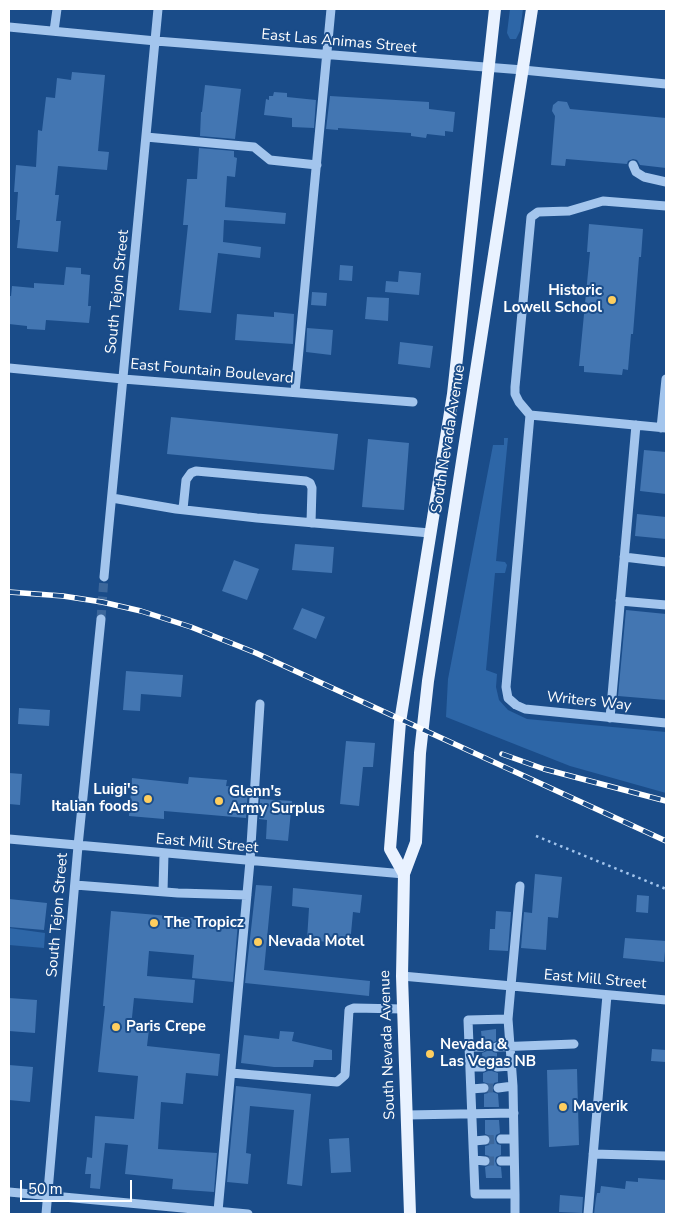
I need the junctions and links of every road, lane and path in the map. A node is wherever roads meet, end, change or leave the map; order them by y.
1 (57, 9) edge
2 (158, 9) edge
3 (331, 9) edge
4 (494, 9) edge
5 (532, 9) edge
6 (9, 27) edge
7 (54, 31) junction
8 (156, 42) junction
9 (327, 55) junction
10 (489, 68) junction
11 (523, 70) junction
12 (666, 84) edge
13 (146, 137) junction
14 (317, 165) junction
15 (633, 165) dead end
16 (666, 182) edge
17 (666, 206) edge
18 (9, 368) edge
19 (123, 379) junction
20 (666, 379) edge
21 (295, 392) junction
22 (413, 402) dead end
23 (530, 415) junction
24 (636, 425) junction
25 (664, 428) edge
26 (112, 498) junction
27 (183, 509) junction
28 (311, 523) junction
29 (430, 532) junction
30 (624, 557) junction
31 (666, 562) edge
32 (104, 577) tunnel mouth
33 (620, 601) junction
34 (666, 605) edge
35 (100, 619) tunnel mouth
36 (260, 704) dead end
37 (610, 718) junction
38 (666, 723) edge
39 (536, 836) dead end
40 (9, 839) edge
41 (78, 846) junction
42 (164, 854) junction
43 (250, 861) junction
44 (404, 874) junction
45 (75, 886) junction
46 (520, 886) dead end
47 (666, 889) edge
48 (163, 892) junction
49 (247, 895) junction
50 (402, 976) junction
51 (512, 986) junction
52 (607, 994) junction
53 (666, 1000) edge
54 (403, 1009) junction
55 (508, 1019) junction
56 (574, 1044) dead end
57 (482, 1046) dead end
58 (496, 1046) dead end
59 (510, 1046) junction
60 (470, 1047) junction
61 (511, 1066) junction
62 (470, 1067) junction
63 (497, 1067) dead end
64 (483, 1068) dead end
65 (231, 1073) junction
66 (513, 1086) junction
67 (484, 1088) tunnel mouth
68 (498, 1088) tunnel mouth
69 (471, 1089) junction
70 (472, 1112) junction
71 (514, 1113) junction
72 (407, 1115) junction
73 (500, 1139) tunnel mouth
74 (513, 1139) junction
75 (485, 1140) tunnel mouth
76 (474, 1141) junction
77 (593, 1154) junction
78 (666, 1156) edge
79 (474, 1160) junction
80 (485, 1161) tunnel mouth
81 (501, 1161) tunnel mouth
82 (514, 1161) junction
83 (9, 1192) edge
84 (515, 1194) junction
85 (47, 1196) junction
86 (166, 1211) edge
87 (223, 1213) edge
88 (46, 1214) edge
89 (248, 1214) edge
90 (410, 1214) edge
91 (515, 1214) edge
92 (588, 1214) edge

1 - 7 street
2 - 8 street, South Tejon Street
3 - 9 street
4 - 10 main road, South Nevada Avenue
5 - 11 main road, South Nevada Avenue
6 - 7 street, East Las Animas Street
7 - 8 street, East Las Animas Street
8 - 9 street, East Las Animas Street
8 - 13 street, South Tejon Street
9 - 10 street, East Las Animas Street
9 - 14 street
10 - 11 street, East Las Animas Street
10 - 29 main road, South Nevada Avenue
11 - 12 street, East Las Animas Street
11 - 44 main road, South Nevada Avenue
13 - 14 street
13 - 19 street, South Tejon Street
14 - 21 street
15 - 16 street
17 - 23 street
18 - 19 street, East Fountain Boulevard
19 - 21 street, East Fountain Boulevard
19 - 26 street, South Tejon Street
20 - 25 street
21 - 22 street, East Fountain Boulevard
23 - 24 street
23 - 37 street, Writers Way
24 - 25 street
24 - 30 street
26 - 27 street
26 - 32 street, South Tejon Street
27 - 28 street
27 - 28 street
28 - 29 street
29 - 44 main road, South Nevada Avenue
30 - 31 street
30 - 33 street
33 - 34 street
33 - 37 street
35 - 41 street, South Tejon Street
36 - 43 street
37 - 38 street, Writers Way
39 - 47 path
40 - 41 street, East Mill Street
41 - 42 street, East Mill Street
41 - 45 street, South Tejon Street
42 - 43 street, East Mill Street
42 - 48 street
43 - 44 street, East Mill Street
43 - 49 street
44 - 50 main road, South Nevada Avenue
45 - 48 street
45 - 85 street, South Tejon Street
46 - 51 street
48 - 49 street
49 - 65 street
50 - 51 street, East Mill Street
50 - 54 main road, South Nevada Avenue
51 - 52 street, East Mill Street
51 - 55 street
52 - 53 street, East Mill Street
52 - 77 street
54 - 65 street
54 - 72 main road, South Nevada Avenue
55 - 59 street
55 - 60 street
56 - 59 street
57 - 60 street
58 - 59 street
59 - 61 street
60 - 62 street
61 - 63 street
61 - 66 street
62 - 64 street
62 - 69 street
65 - 87 street
66 - 68 street
66 - 71 street
67 - 69 street
69 - 70 street
70 - 71 street
70 - 72 street
70 - 76 street
71 - 74 street
72 - 90 main road, South Nevada Avenue
73 - 74 street
74 - 82 street
75 - 76 street
76 - 79 street
77 - 78 street
77 - 92 street
79 - 80 street
79 - 84 street
81 - 82 street
82 - 84 street
83 - 85 street
84 - 91 street
85 - 86 street
85 - 88 street, South Tejon Street
86 - 87 street
87 - 89 street

